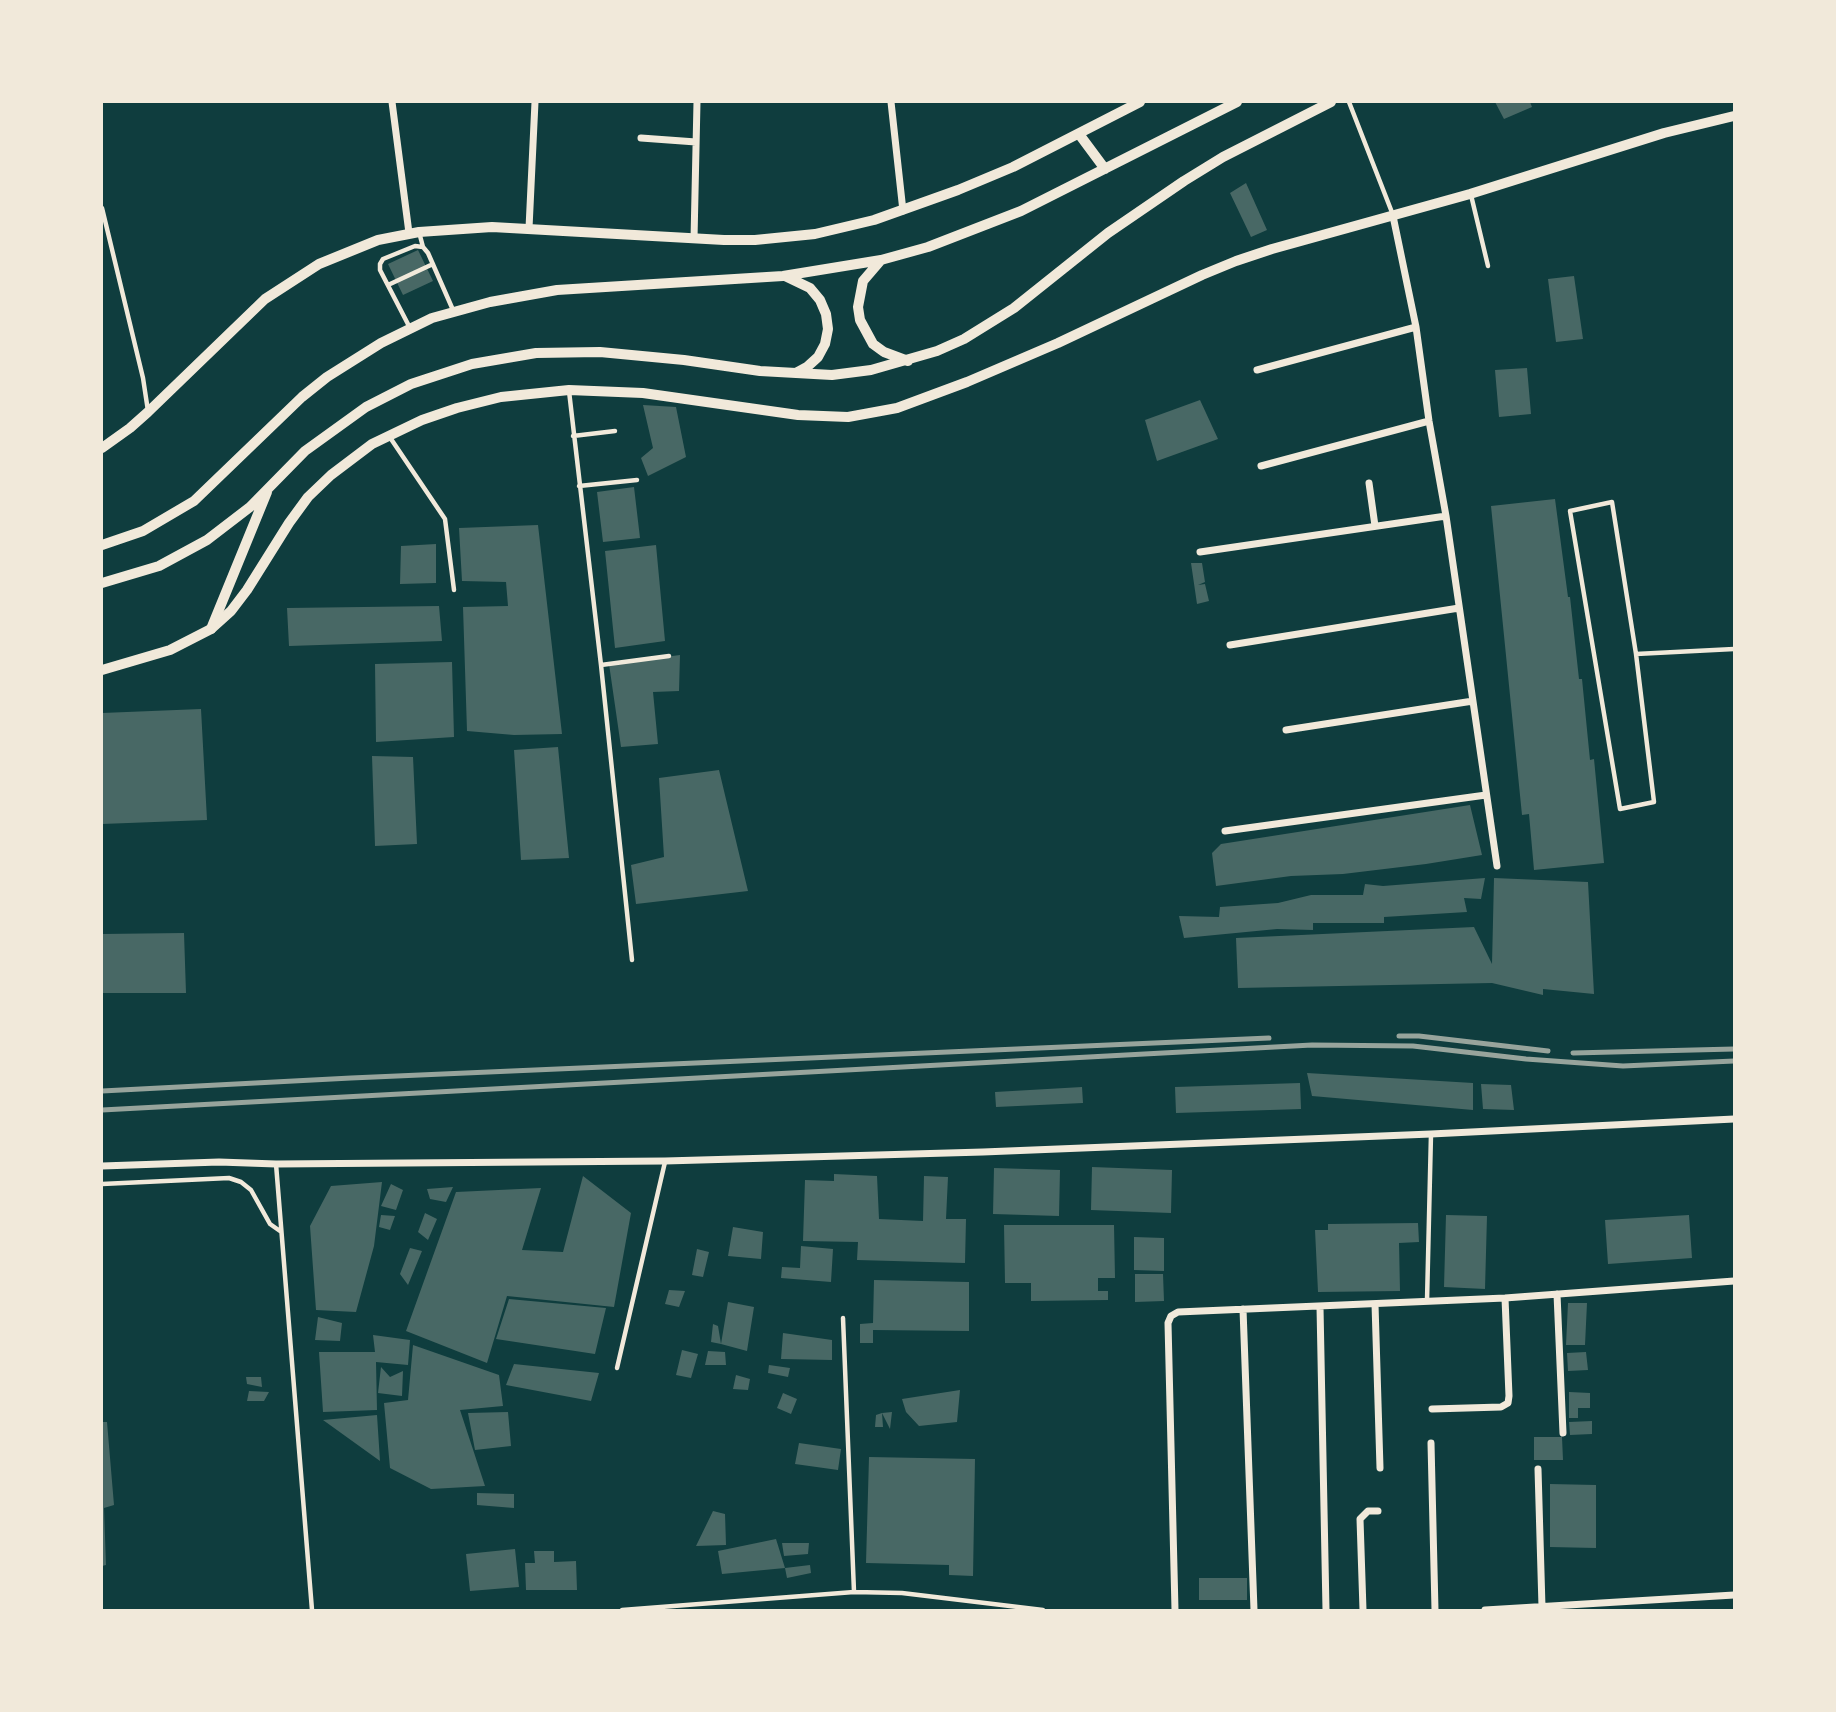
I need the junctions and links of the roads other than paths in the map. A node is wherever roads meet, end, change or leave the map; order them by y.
1 (392, 102) edge
2 (535, 102) edge
3 (697, 102) edge
4 (891, 102) edge
5 (1140, 102) edge
6 (1237, 102) edge
7 (1331, 102) edge
8 (1349, 102) edge
9 (1734, 116) edge
10 (1079, 134) junction
11 (641, 138) dead end
12 (696, 142) junction
13 (1105, 169) junction
14 (1470, 194) junction
15 (102, 208) edge
16 (903, 211) junction
17 (1393, 216) junction
18 (529, 228) junction
19 (414, 232) junction
20 (694, 239) junction
21 (423, 247) junction
22 (881, 260) junction
23 (433, 264) junction
24 (1488, 266) dead end
25 (783, 276) junction
26 (388, 285) junction
27 (454, 311) junction
28 (1416, 327) junction
29 (410, 328) junction
30 (909, 361) junction
31 (1257, 369) dead end
32 (794, 374) junction
33 (569, 390) junction
34 (148, 412) junction
35 (1429, 421) junction
36 (615, 430) dead end
37 (389, 435) junction
38 (573, 436) junction
39 (102, 448) edge
40 (1261, 466) dead end
41 (637, 480) dead end
42 (1368, 483) dead end
43 (579, 486) junction
44 (269, 488) junction
45 (1446, 516) junction
46 (1375, 526) junction
47 (102, 545) edge
48 (1200, 552) dead end
49 (102, 583) edge
50 (454, 590) dead end
51 (1460, 608) junction
52 (211, 629) junction
53 (1230, 645) dead end
54 (1734, 649) edge
55 (1636, 654) junction
56 (669, 656) dead end
57 (601, 665) junction
58 (102, 670) edge
59 (1473, 701) junction
60 (1286, 730) dead end
61 (1486, 795) junction
62 (1225, 831) dead end
63 (1497, 866) dead end
64 (632, 960) dead end
65 (1734, 1119) edge
66 (1431, 1134) junction
67 (665, 1161) junction
68 (276, 1164) junction
69 (102, 1166) edge
70 (102, 1184) edge
71 (281, 1232) junction
72 (1734, 1281) edge
73 (1557, 1294) junction
74 (1505, 1298) junction
75 (1427, 1302) junction
76 (1376, 1304) junction
77 (1320, 1307) junction
78 (1243, 1309) junction
79 (843, 1318) dead end
80 (617, 1368) dead end
81 (1433, 1409) dead end
82 (1563, 1433) dead end
83 (1431, 1443) dead end
84 (1380, 1468) dead end
85 (1538, 1469) dead end
86 (1378, 1511) dead end
87 (854, 1592) junction
88 (1734, 1595) edge
89 (1542, 1607) junction
90 (312, 1611) edge
91 (622, 1611) edge
92 (1043, 1611) edge
93 (1175, 1611) edge
94 (1254, 1611) edge
95 (1326, 1611) edge
96 (1363, 1611) edge
97 (1436, 1611) edge
98 (1485, 1611) edge

1 - 19 street
2 - 18 street
3 - 12 street
4 - 16 street
5 - 10 street
6 - 13 main road
7 - 30 main road
8 - 17 lane
9 - 14 street
10 - 13 main road
10 - 16 street
11 - 12 street
12 - 20 street
13 - 22 main road
14 - 17 street
14 - 24 lane
15 - 34 lane
16 - 20 street
17 - 28 street
17 - 33 street
18 - 19 street
18 - 20 street
19 - 21 lane
19 - 34 street
21 - 23 lane
21 - 26 lane
22 - 25 main road
22 - 30 main road
23 - 26 lane
23 - 27 lane
25 - 27 main road
25 - 32 main road
26 - 29 lane
27 - 29 main road
28 - 31 street
28 - 35 street
29 - 47 main road
30 - 32 main road
32 - 44 main road
33 - 37 street
33 - 38 lane
34 - 39 street
35 - 40 street
35 - 45 street
36 - 38 lane
37 - 50 lane
37 - 52 street
38 - 43 lane
41 - 43 lane
42 - 46 street
43 - 57 lane
44 - 49 main road
44 - 52 main road
45 - 46 street
45 - 51 street
46 - 48 street
51 - 53 street
51 - 59 street
52 - 58 street
54 - 55 lane
55 - 55 lane
56 - 57 lane
57 - 64 lane
59 - 60 street
59 - 61 street
61 - 62 street
61 - 63 street
65 - 66 street
66 - 67 street
66 - 75 lane
67 - 68 street
67 - 80 lane
68 - 69 street
68 - 71 lane
70 - 71 lane
71 - 90 lane
72 - 73 street
73 - 74 street
73 - 82 street
74 - 75 street
74 - 81 street
75 - 76 street
76 - 77 street
76 - 84 street
77 - 78 street
77 - 95 street
78 - 93 street
78 - 94 street
79 - 87 lane
83 - 97 street
85 - 89 street
86 - 96 street
87 - 91 lane
87 - 92 lane
88 - 89 street
89 - 98 street

